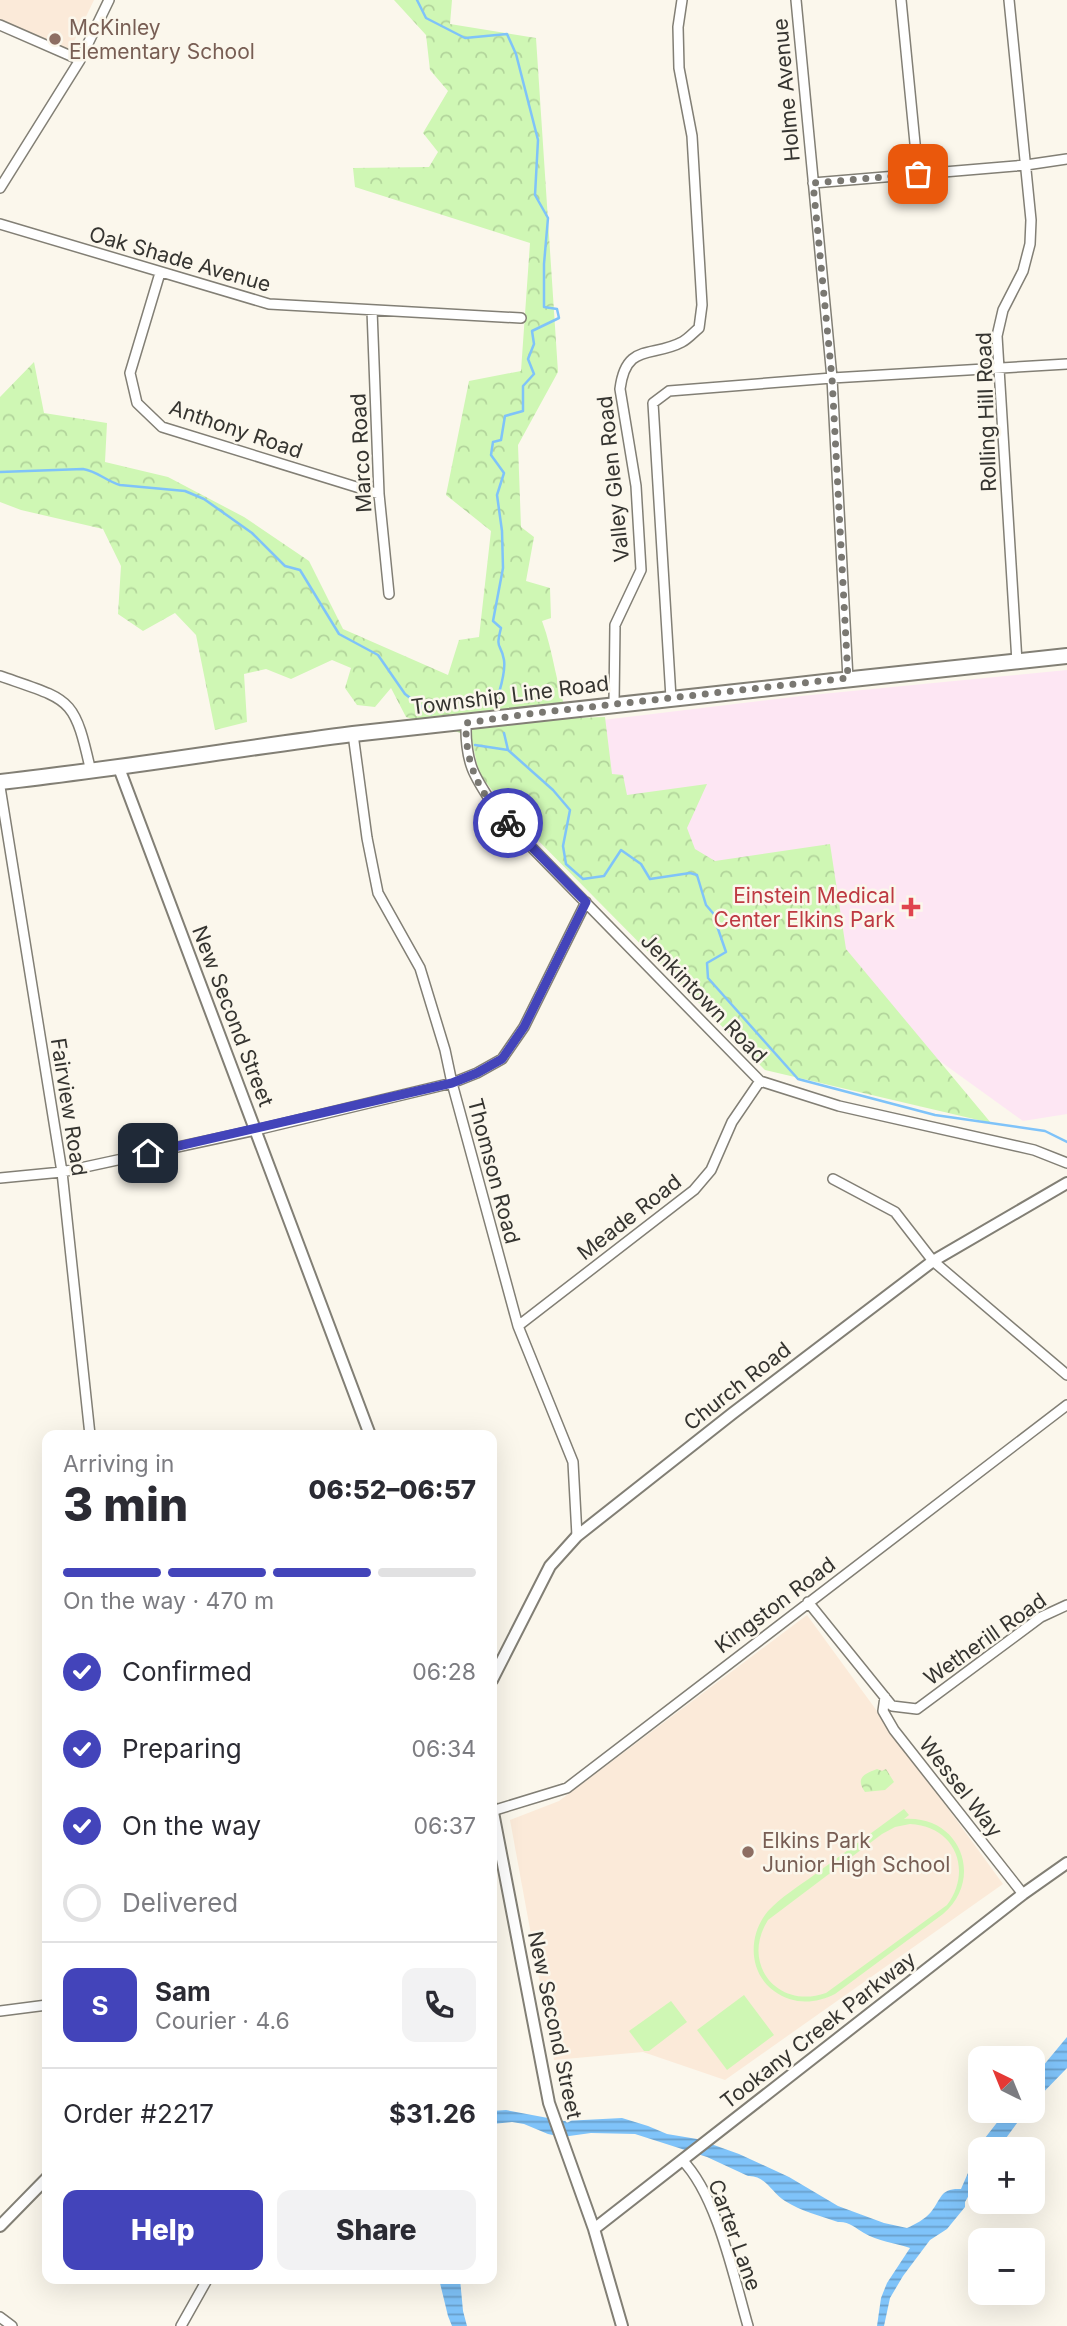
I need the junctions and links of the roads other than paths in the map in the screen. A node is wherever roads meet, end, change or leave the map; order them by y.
1 (109, 0) edge
2 (682, 0) edge
3 (796, 0) edge
4 (901, 0) edge
5 (1009, 0) edge
6 (0, 24) edge
7 (80, 60) junction
8 (1067, 159) edge
9 (1026, 165) junction
10 (918, 174) junction
11 (813, 183) junction
12 (0, 188) edge
13 (0, 224) edge
14 (160, 273) junction
15 (372, 310) junction
16 (521, 318) dead end
17 (1067, 364) edge
18 (998, 368) junction
19 (832, 378) junction
20 (379, 494) junction
21 (389, 594) dead end
22 (1067, 656) edge
23 (1017, 662) junction
24 (0, 676) edge
25 (848, 678) junction
26 (671, 698) junction
27 (614, 704) junction
28 (466, 723) junction
29 (353, 734) junction
30 (119, 768) junction
31 (91, 772) junction
32 (0, 785) edge
33 (586, 902) junction
34 (760, 1081) junction
35 (452, 1083) junction
36 (256, 1130) junction
37 (1067, 1163) edge
38 (62, 1172) junction
39 (0, 1178) edge
40 (833, 1179) dead end
41 (1067, 1183) edge
42 (933, 1261) junction
43 (518, 1326) junction
44 (1067, 1375) edge
45 (1067, 1405) edge
46 (89, 1430) edge
47 (368, 1430) edge
48 (577, 1536) junction
49 (808, 1602) junction
50 (1067, 1605) edge
51 (497, 1670) edge
52 (884, 1697) junction
53 (497, 1808) edge
54 (497, 1835) edge
55 (1067, 1863) edge
56 (1023, 1894) junction
57 (42, 2006) edge
58 (0, 2011) edge
59 (685, 2158) junction
60 (42, 2183) edge
61 (0, 2226) edge
62 (594, 2230) junction
63 (205, 2284) edge
64 (0, 2317) edge
65 (12, 2326) edge
66 (181, 2326) edge
67 (622, 2326) edge
68 (748, 2326) edge

1 - 7 street
2 - 27 street, Valley Glen Road
3 - 11 street, Holme Avenue
4 - 10 street
5 - 9 street, Rolling Hill Road
6 - 7 street
7 - 12 street
8 - 9 street
9 - 10 street
9 - 18 street, Rolling Hill Road
10 - 11 street
11 - 19 street, Holme Avenue
13 - 14 street, Oak Shade Avenue
14 - 15 street, Oak Shade Avenue
14 - 20 street, Anthony Road
15 - 16 street, Oak Shade Avenue
15 - 20 street, Marco Road
17 - 18 street
18 - 19 street
18 - 23 street, Rolling Hill Road
19 - 25 street, Holme Avenue
19 - 26 street
20 - 21 street, Marco Road
22 - 23 main road, Township Line Road
23 - 25 main road, Township Line Road
24 - 31 street
25 - 26 main road, Township Line Road
26 - 27 main road, Township Line Road
27 - 28 main road, Township Line Road
28 - 29 main road, Township Line Road
28 - 33 street, Jenkintown Road
29 - 30 main road, Township Line Road
29 - 35 street, Thomson Road
30 - 31 main road, Township Line Road
30 - 36 street, New Second Street
31 - 32 main road, Township Line Road
32 - 38 street, Fairview Road
33 - 34 street, Jenkintown Road
33 - 35 street
34 - 37 street, Jenkintown Road
34 - 43 street, Meade Road
35 - 36 street
35 - 43 street, Thomson Road
36 - 38 street
36 - 47 street, New Second Street
38 - 39 street
38 - 46 street, Fairview Road
40 - 42 street
41 - 42 street, Church Road
42 - 44 street
42 - 48 street, Church Road
43 - 48 street, Thomson Road
45 - 49 street, Kingston Road
48 - 51 street, Church Road
49 - 52 street
49 - 53 street, Kingston Road
50 - 52 street, Wetherill Road
52 - 56 street, Wessel Way
54 - 62 street, New Second Street
55 - 56 street, Tookany Creek Parkway
56 - 59 street, Tookany Creek Parkway
57 - 58 street
59 - 62 street, Tookany Creek Parkway
59 - 68 street, Carter Lane
60 - 61 street
62 - 67 street, New Second Street
63 - 66 street
64 - 65 street

